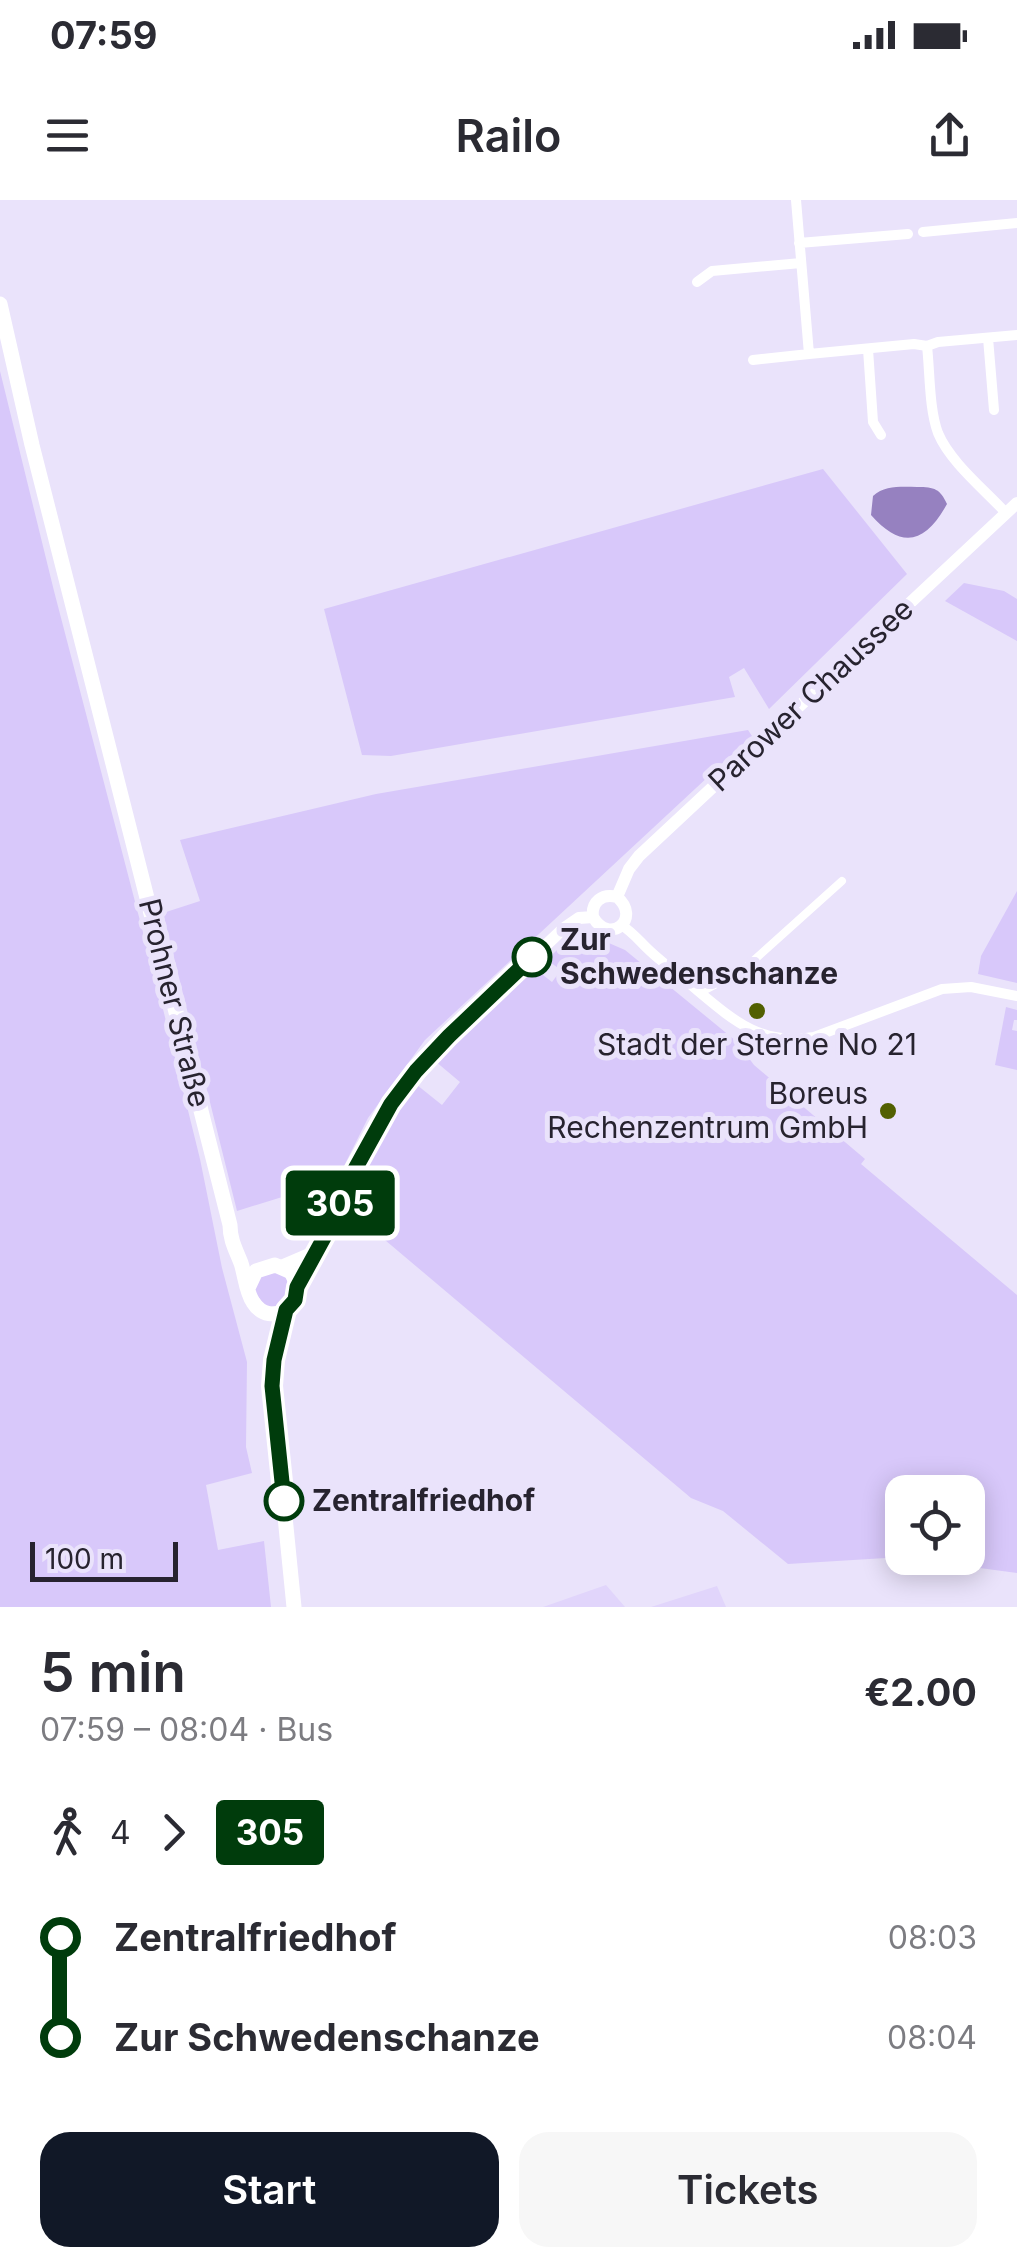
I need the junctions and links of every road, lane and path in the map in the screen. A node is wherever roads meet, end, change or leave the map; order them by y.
1 (796, 200) edge
2 (1017, 223) edge
3 (924, 232) joint
4 (908, 234) joint
5 (799, 243) junction
6 (801, 263) junction
7 (697, 282) dead end
8 (0, 304) edge
9 (1017, 335) edge
10 (988, 338) junction
11 (927, 346) junction
12 (868, 349) junction
13 (810, 354) junction
14 (753, 360) dead end
15 (994, 410) dead end
16 (881, 435) dead end
17 (1012, 508) edge
18 (842, 881) dead end
19 (616, 897) junction
20 (593, 917) junction
21 (621, 925) junction
22 (708, 989) dead end
23 (1017, 996) edge
24 (230, 1225) junction
25 (320, 1245) junction
26 (274, 1266) junction
27 (297, 1287) junction
28 (248, 1288) junction
29 (286, 1310) junction
30 (268, 1313) junction
31 (274, 1360) junction
32 (294, 1607) edge

1 - 5 street
2 - 3 street
3 - 4 street
4 - 5 street
5 - 6 street
6 - 7 street
6 - 13 street
8 - 24 main road, Prohner Straße
9 - 10 street
10 - 11 street
10 - 15 street
11 - 12 street
11 - 17 street
12 - 13 street
12 - 16 street
13 - 14 street
17 - 19 street, Parower Chaussee
18 - 22 street
19 - 20 street, Parower Chaussee
19 - 21 street
20 - 21 street
20 - 25 street, Parower Chaussee
21 - 23 street
24 - 26 main road, Prohner Straße
24 - 28 main road, Prohner Straße
25 - 26 street
25 - 27 street, Parower Chaussee
26 - 27 main road
26 - 28 main road
27 - 29 main road, Parower Chaussee
28 - 30 main road
29 - 30 main road
29 - 31 main road
30 - 31 main road
31 - 32 main road

